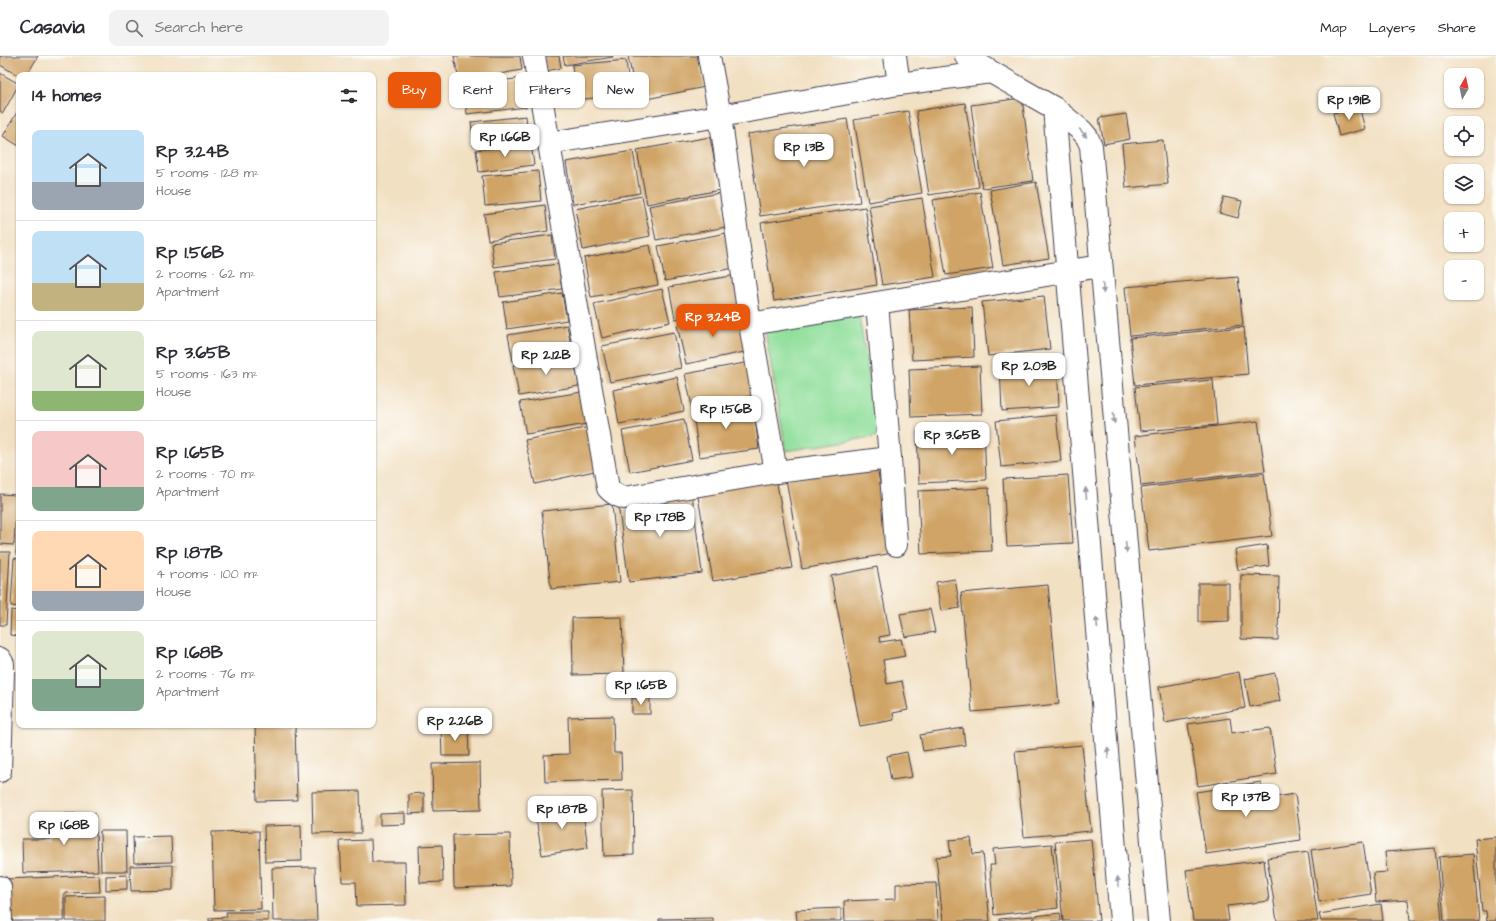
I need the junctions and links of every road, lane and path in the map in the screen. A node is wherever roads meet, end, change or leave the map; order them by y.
1 (534, 56) edge
2 (709, 56) edge
3 (895, 56) edge
4 (966, 56) edge
5 (991, 72) junction
6 (899, 84) junction
7 (1054, 108) junction
8 (720, 116) junction
9 (549, 142) junction
10 (1100, 266) junction
11 (1066, 271) junction
12 (877, 303) junction
13 (750, 324) junction
14 (890, 458) junction
15 (776, 472) junction
16 (896, 545) dead end
17 (0, 659) edge
18 (0, 771) edge
19 (0, 887) edge
20 (1, 921) edge
21 (1121, 921) edge
22 (1159, 921) edge

1 - 9 street
2 - 8 street
3 - 6 street
4 - 5 street
5 - 6 street
5 - 7 street
6 - 8 street
7 -> 10 street
7 - 11 street
8 - 9 street
8 - 13 street
9 - 15 street
10 - 11 street
10 -> 22 street
11 - 12 street
21 -> 11 street
12 - 13 street
12 - 14 street
13 - 15 street
14 - 15 street
14 - 16 street
17 - 18 street
19 - 20 street

